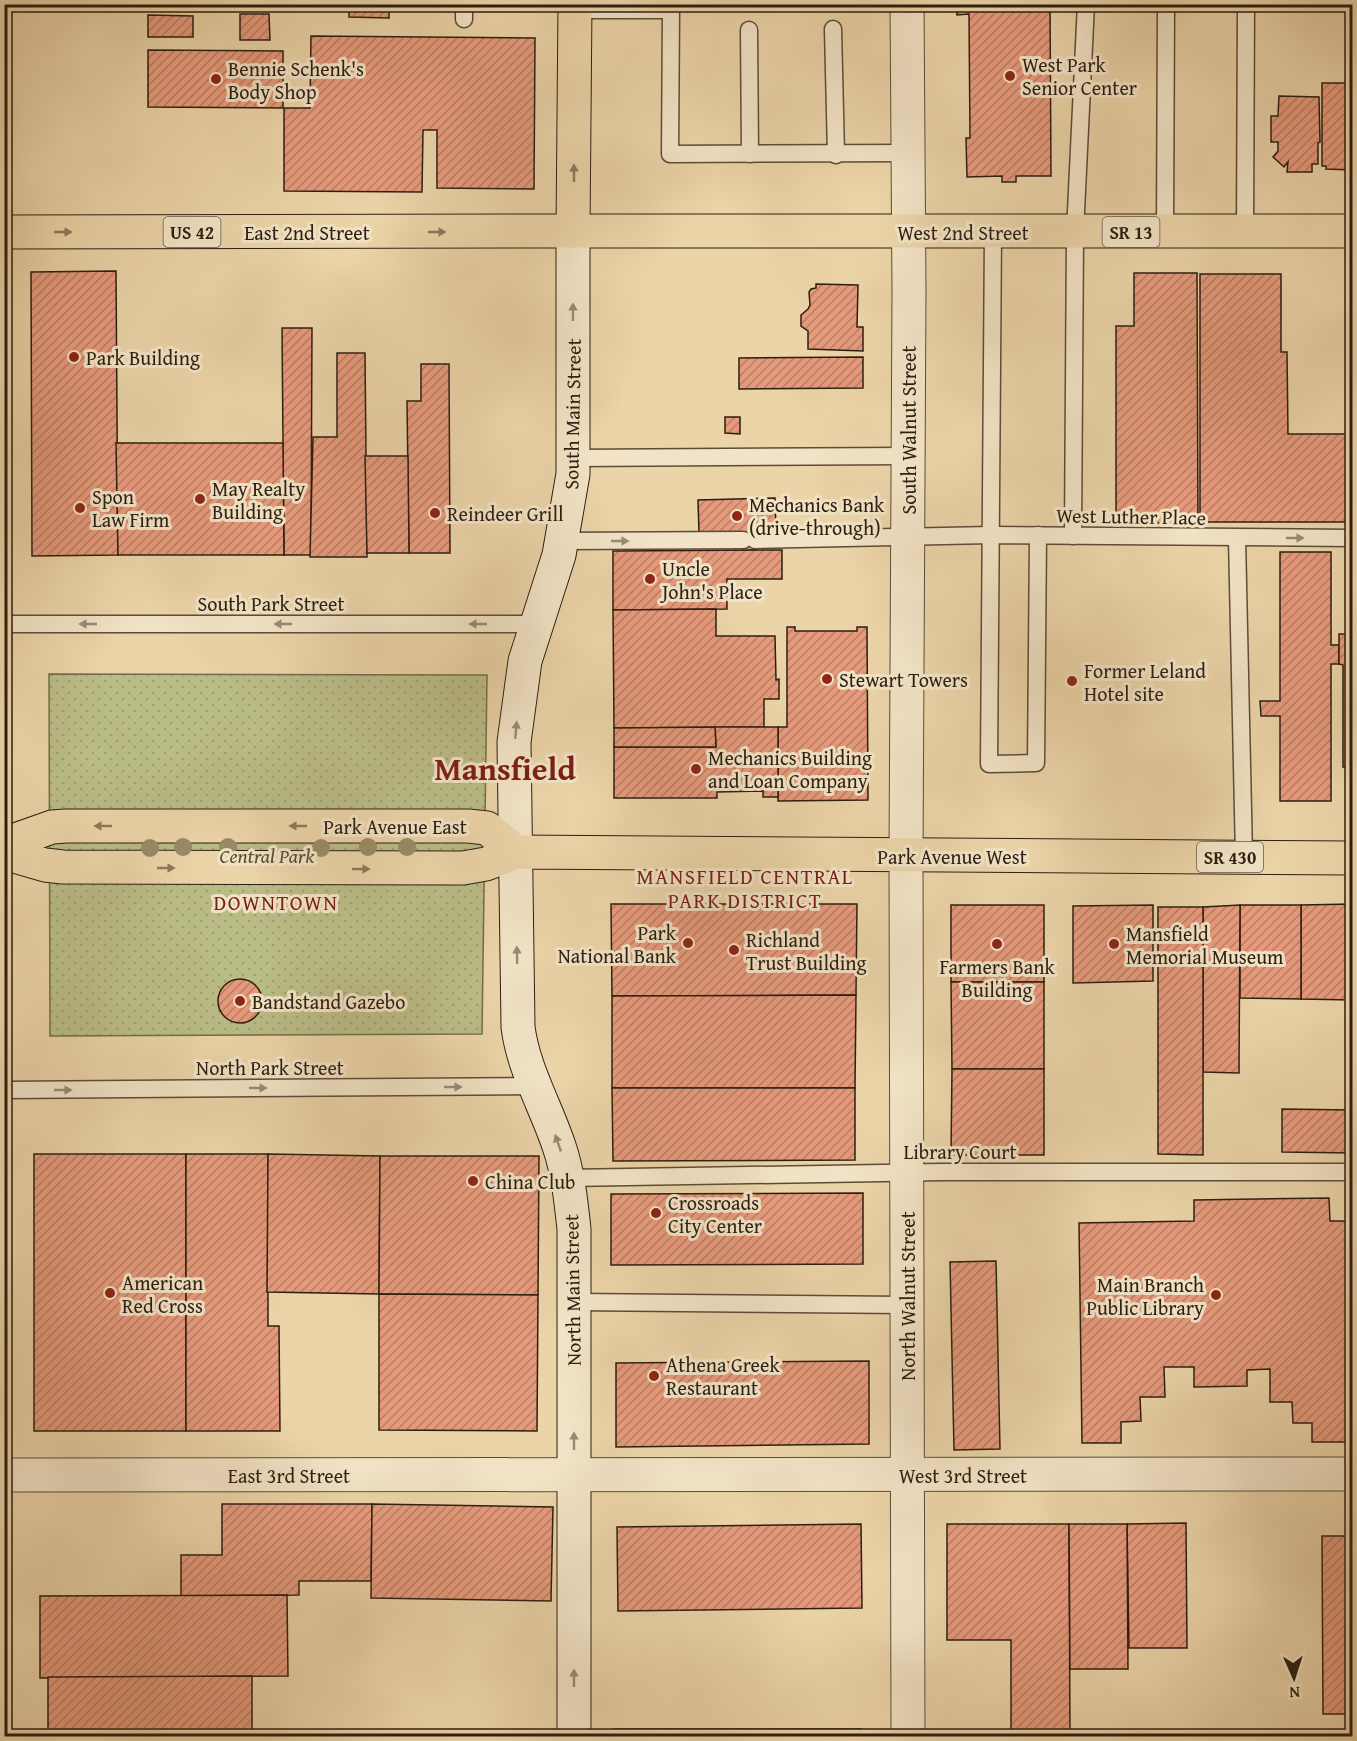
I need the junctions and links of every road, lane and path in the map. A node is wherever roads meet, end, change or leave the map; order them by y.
1 (907, 4) edge
2 (1086, 4) edge
3 (1166, 4) edge
4 (1246, 4) edge
5 (575, 7) edge
6 (833, 29) dead end
7 (749, 30) dead end
8 (908, 153) junction
9 (750, 154) junction
10 (837, 155) junction
11 (573, 231) junction
12 (1245, 231) junction
13 (1353, 231) edge
14 (4, 232) edge
15 (909, 232) junction
16 (993, 232) junction
17 (1076, 232) junction
18 (1165, 232) junction
19 (908, 456) junction
20 (574, 458) junction
21 (991, 535) junction
22 (1038, 535) junction
23 (908, 536) junction
24 (1073, 536) junction
25 (1237, 538) junction
26 (1353, 538) edge
27 (562, 541) junction
28 (4, 624) edge
29 (537, 624) junction
30 (4, 844) edge
31 (516, 852) junction
32 (4, 853) edge
33 (906, 856) junction
34 (1244, 857) junction
35 (1353, 858) edge
36 (537, 1086) junction
37 (4, 1090) edge
38 (907, 1172) junction
39 (1353, 1172) edge
40 (567, 1178) junction
41 (574, 1302) junction
42 (907, 1305) junction
43 (1353, 1474) edge
44 (4, 1475) edge
45 (907, 1475) junction
46 (574, 1476) junction
47 (574, 1737) edge
48 (908, 1737) edge

1 - 8 street, South Walnut Street
2 - 17 lane
3 - 18 lane
4 - 12 lane
5 - 9 lane
11 -> 5 main road, South Main Street
6 - 10 lane
7 - 9 lane
8 - 10 lane
8 - 15 street, South Walnut Street
9 - 10 lane
14 -> 11 main road, East 2nd Street / US 42
11 - 15 main road, West 2nd Street / SR 13
20 -> 11 street, South Main Street
12 - 13 main road, West 2nd Street / SR 13
12 - 18 main road, West 2nd Street / SR 13
15 - 16 main road, West 2nd Street / SR 13
15 - 19 street, South Walnut Street
16 - 17 main road, West 2nd Street / SR 13
16 - 21 lane
17 - 18 main road, West 2nd Street / SR 13
17 - 24 lane
19 - 20 lane
19 - 23 street, South Walnut Street
20 - 27 street, South Main Street
21 - 22 lane, West Luther Place
21 - 22 lane
21 - 23 lane, West Luther Place
22 - 24 lane, West Luther Place
27 -> 23 lane, West Luther Place
23 - 33 street, South Walnut Street
24 - 25 lane, West Luther Place
25 -> 26 lane, West Luther Place
25 - 34 lane
27 - 29 street, South Main Street
29 -> 28 lane, South Park Street
31 -> 29 street, South Main Street
31 -> 30 main road, Park Avenue East
32 -> 31 main road, SR 430
31 - 33 main road, Park Avenue West / SR 430
36 -> 31 street, North Main Street
33 - 34 main road, Park Avenue West / SR 430
33 - 38 street, North Walnut Street
34 - 35 main road, Park Avenue West / SR 430
37 -> 36 lane, North Park Street
40 -> 36 street, North Main Street
38 - 39 lane, Library Court
38 - 40 lane, Library Court
38 - 42 street, North Walnut Street
40 - 41 street, North Main Street
41 - 42 lane
46 -> 41 street, North Main Street
42 - 45 street, North Walnut Street
43 - 45 street, West 3rd Street
44 - 46 street, East 3rd Street
45 - 46 street, West 3rd Street
45 - 48 street, North Walnut Street
47 -> 46 street, North Main Street

